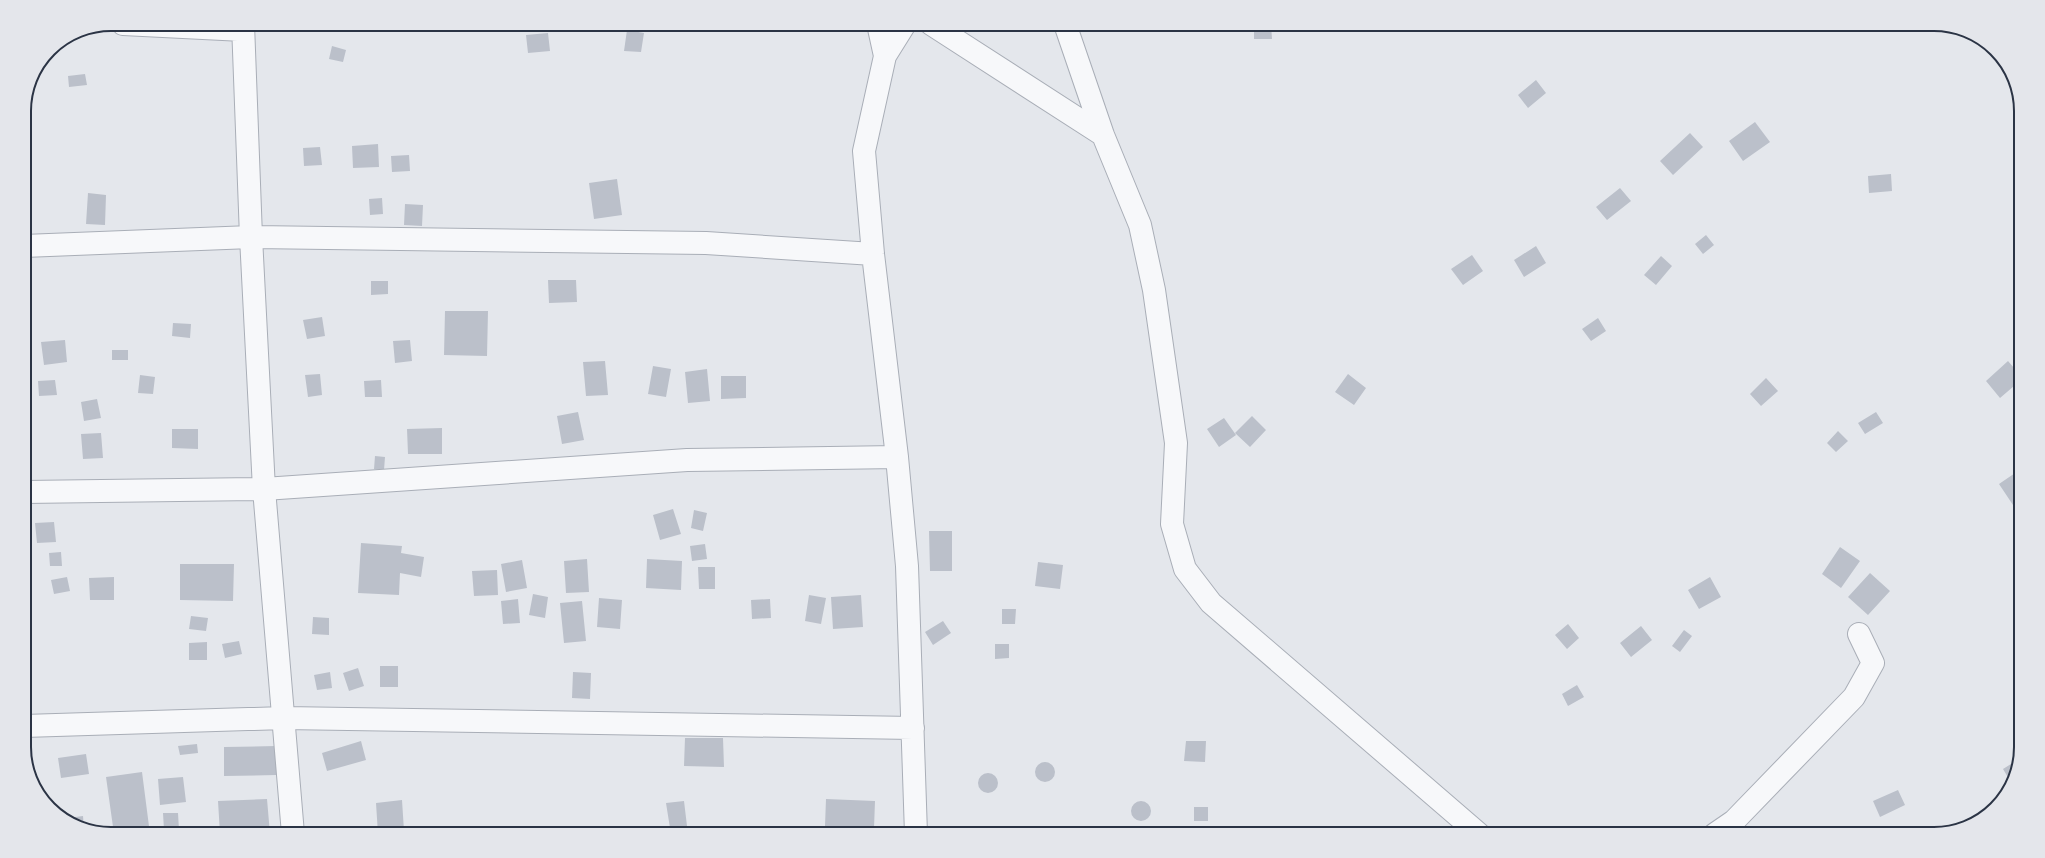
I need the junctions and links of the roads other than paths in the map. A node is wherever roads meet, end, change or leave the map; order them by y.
1 (243, 31) edge
2 (880, 31) edge
3 (901, 31) edge
4 (941, 31) edge
5 (1067, 31) edge
6 (885, 56) junction
7 (1103, 135) junction
8 (251, 237) junction
9 (31, 246) edge
10 (873, 254) junction
11 (897, 457) junction
12 (264, 489) junction
13 (31, 492) edge
14 (1859, 634) dead end
15 (284, 718) junction
16 (31, 726) edge
17 (913, 728) junction
18 (292, 827) edge
19 (916, 827) edge
20 (1471, 827) edge
21 (1724, 827) edge

1 - 8 street
2 - 6 street
3 - 6 street
4 - 7 street
5 - 7 street
6 - 10 street
7 - 20 street
8 - 9 street
8 - 10 street
8 - 12 street
10 - 11 street
11 - 12 street
11 - 17 street
12 - 13 street
12 - 15 street
14 - 21 street
15 - 16 street
15 - 17 street
15 - 18 street
17 - 19 street

